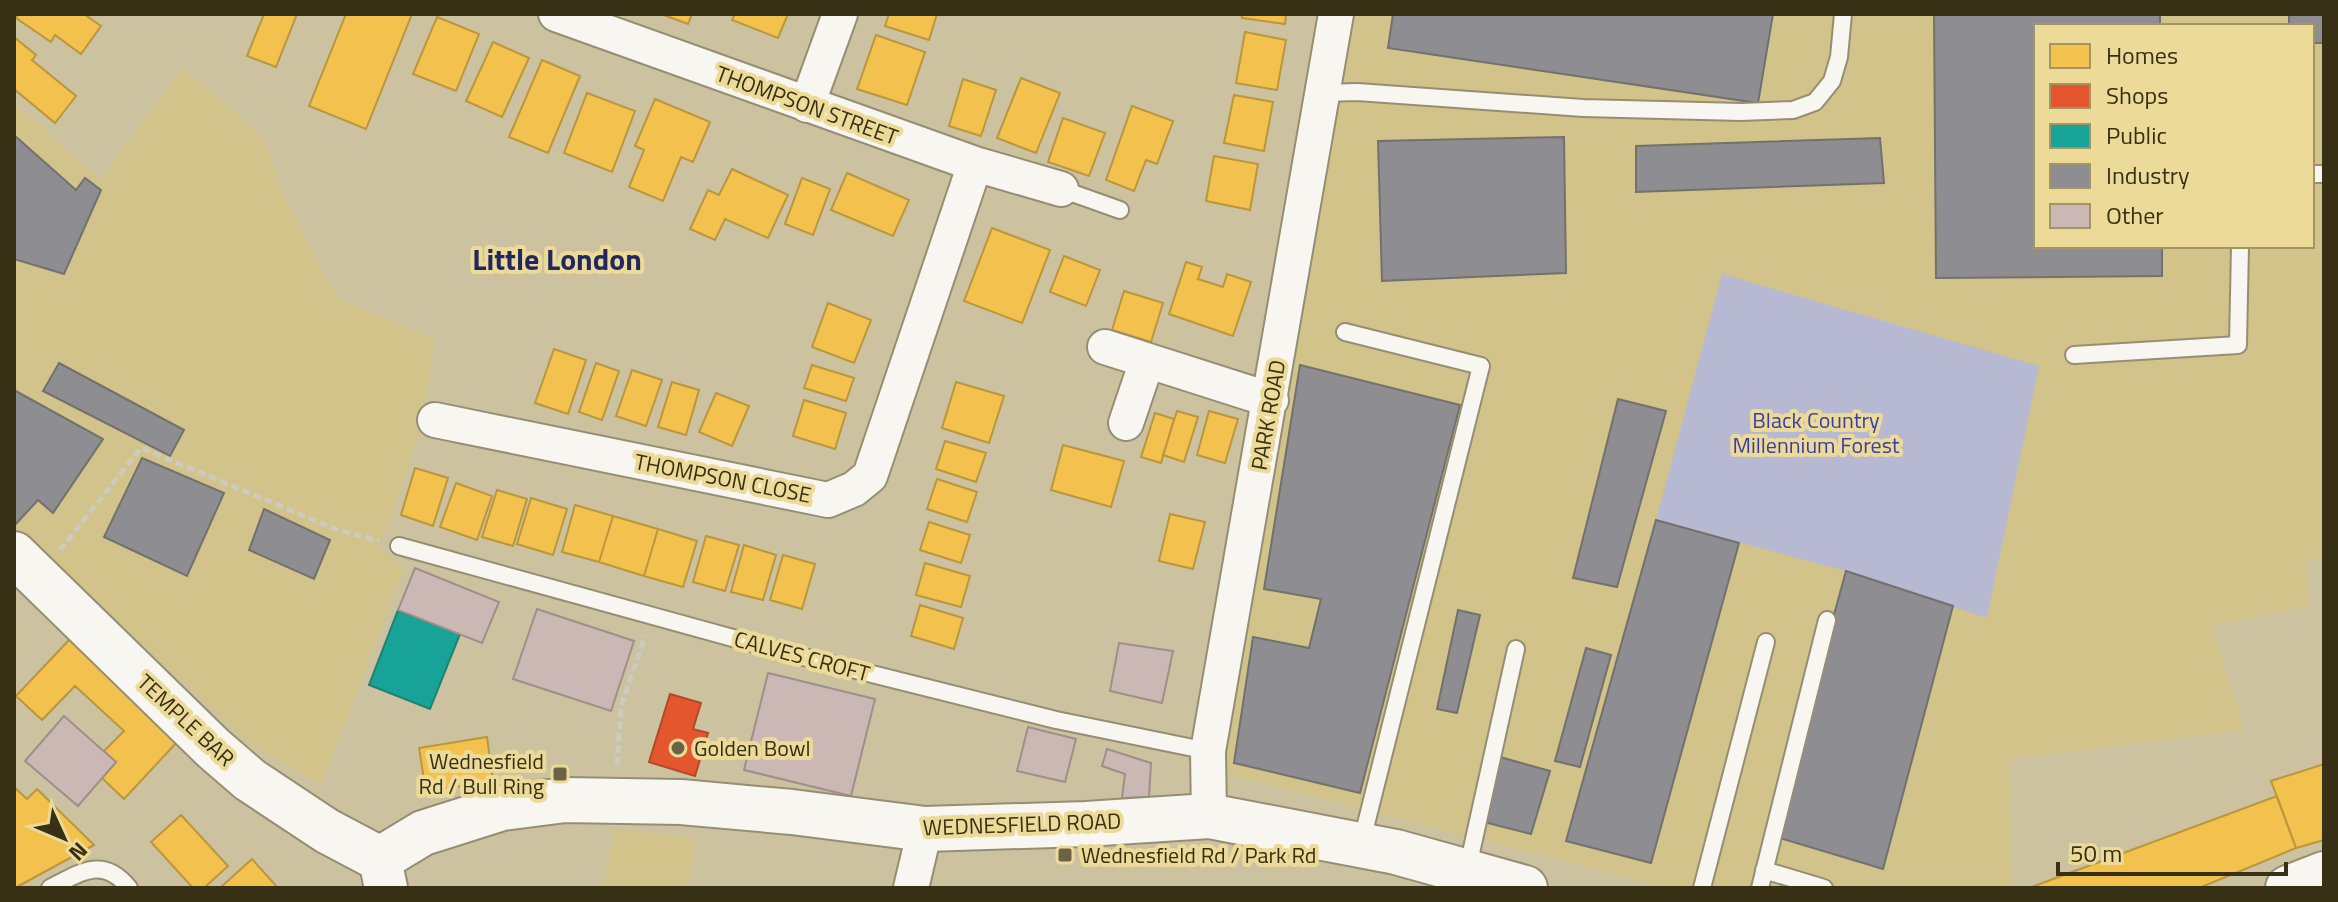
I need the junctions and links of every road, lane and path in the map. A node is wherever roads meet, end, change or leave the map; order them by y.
1 (556, 14) edge
2 (840, 14) edge
3 (1336, 14) edge
4 (1843, 14) edge
5 (1323, 93) junction
6 (807, 105) junction
7 (975, 164) junction
8 (1061, 189) joint
9 (1120, 210) dead end
10 (2240, 248) edge
11 (1345, 332) dead end
12 (1105, 347) dead end
13 (2074, 355) dead end
14 (1147, 361) junction
15 (1271, 400) junction
16 (435, 420) dead end
17 (1126, 423) dead end
18 (399, 546) joint
19 (26, 566) edge
20 (652, 616) junction
21 (1827, 620) dead end
22 (1766, 642) dead end
23 (1516, 649) dead end
24 (1208, 751) junction
25 (615, 801) junction
26 (1209, 816) junction
27 (925, 829) junction
28 (1361, 845) junction
29 (1764, 870) junction
30 (383, 873) edge
31 (2324, 874) edge
32 (1500, 883) edge
33 (50, 888) edge
34 (129, 888) edge
35 (911, 888) edge
36 (1702, 888) edge
37 (1760, 888) edge
38 (1824, 888) edge
39 (2288, 888) edge

1 - 6 street, THOMPSON STREET
2 - 6 street
3 - 5 street, PARK ROAD
4 - 5 lane
5 - 15 street, PARK ROAD
6 - 7 street, THOMPSON STREET
7 - 8 street, THOMPSON STREET
7 - 16 street, THOMPSON CLOSE
8 - 9 lane
10 - 13 lane
11 - 28 lane
12 - 14 street
14 - 15 street
14 - 17 street
15 - 24 street, PARK ROAD
18 - 19 path
18 - 20 lane, CALVES CROFT
19 - 30 main road, TEMPLE BAR
20 - 24 lane, CALVES CROFT
20 - 25 path
21 - 29 lane
22 - 36 lane
23 - 32 lane
24 - 26 street, PARK ROAD
25 - 27 main road, WEDNESFIELD ROAD
25 - 30 main road, WEDNESFIELD ROAD
26 - 27 main road, WEDNESFIELD ROAD
26 - 28 main road, WEDNESFIELD ROAD
27 - 35 street
28 - 32 main road, WEDNESFIELD ROAD
29 - 37 lane
29 - 38 lane
31 - 39 main road
33 - 34 lane

